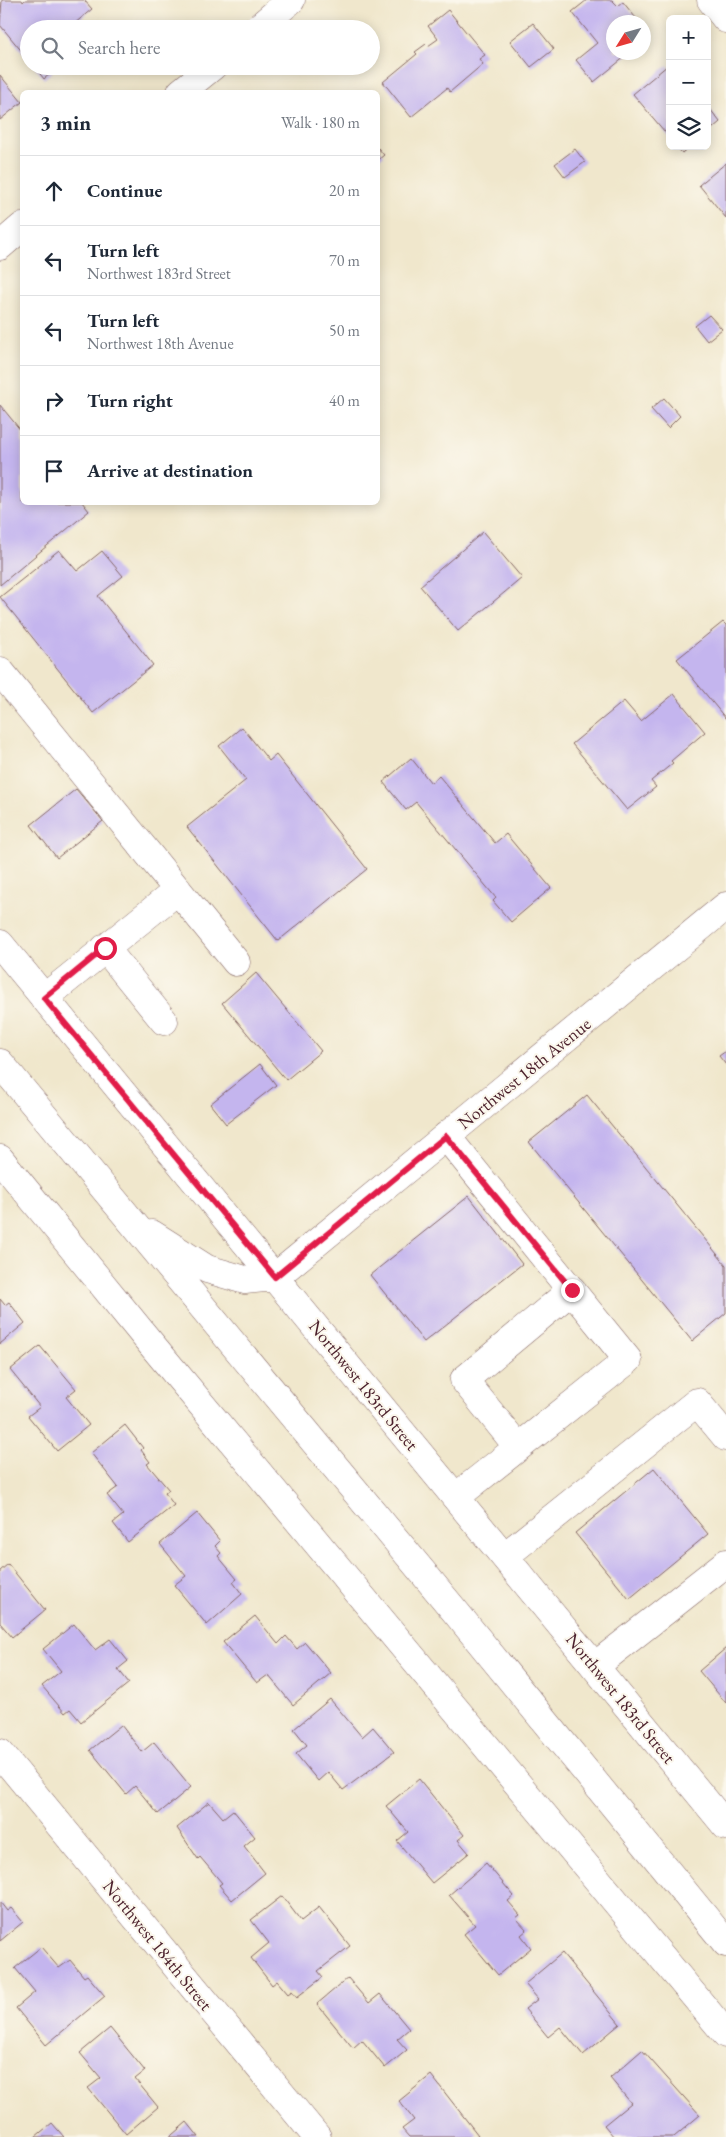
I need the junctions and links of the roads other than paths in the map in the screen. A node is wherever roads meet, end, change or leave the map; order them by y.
1 (291, 0) edge
2 (711, 0) edge
3 (726, 19) edge
4 (268, 20) edge
5 (202, 75) edge
6 (184, 90) edge
7 (20, 229) edge
8 (0, 246) edge
9 (0, 671) edge
10 (178, 890) junction
11 (726, 906) edge
12 (0, 944) edge
13 (105, 948) junction
14 (236, 962) dead end
15 (44, 998) junction
16 (164, 1021) dead end
17 (0, 1063) edge
18 (446, 1136) junction
19 (0, 1159) edge
20 (130, 1220) junction
21 (275, 1277) junction
22 (572, 1290) junction
23 (726, 1437) edge
24 (518, 1448) junction
25 (456, 1497) junction
26 (505, 1556) junction
27 (726, 1562) edge
28 (595, 1666) junction
29 (0, 1753) edge
30 (726, 1826) edge
31 (726, 1943) edge
32 (726, 2034) edge
33 (317, 2137) edge

1 - 4 main road
2 - 3 main road
5 - 6 main road
7 - 8 main road
9 - 10 main road
10 - 13 main road
10 - 14 main road
11 - 18 main road, Northwest 18th Avenue
12 - 15 main road, Northwest 183rd Street
13 - 15 main road
13 - 16 main road
15 - 21 main road, Northwest 183rd Street
17 - 20 main road
18 - 21 main road, Northwest 18th Avenue
18 - 22 main road
19 - 32 main road
20 - 21 main road
20 - 31 main road
21 - 25 main road, Northwest 183rd Street
22 - 24 main road
22 - 24 main road
23 - 26 main road
24 - 25 main road
25 - 26 main road, Northwest 183rd Street
26 - 28 main road, Northwest 183rd Street
27 - 28 main road
28 - 30 main road, Northwest 183rd Street
29 - 33 main road, Northwest 184th Street

